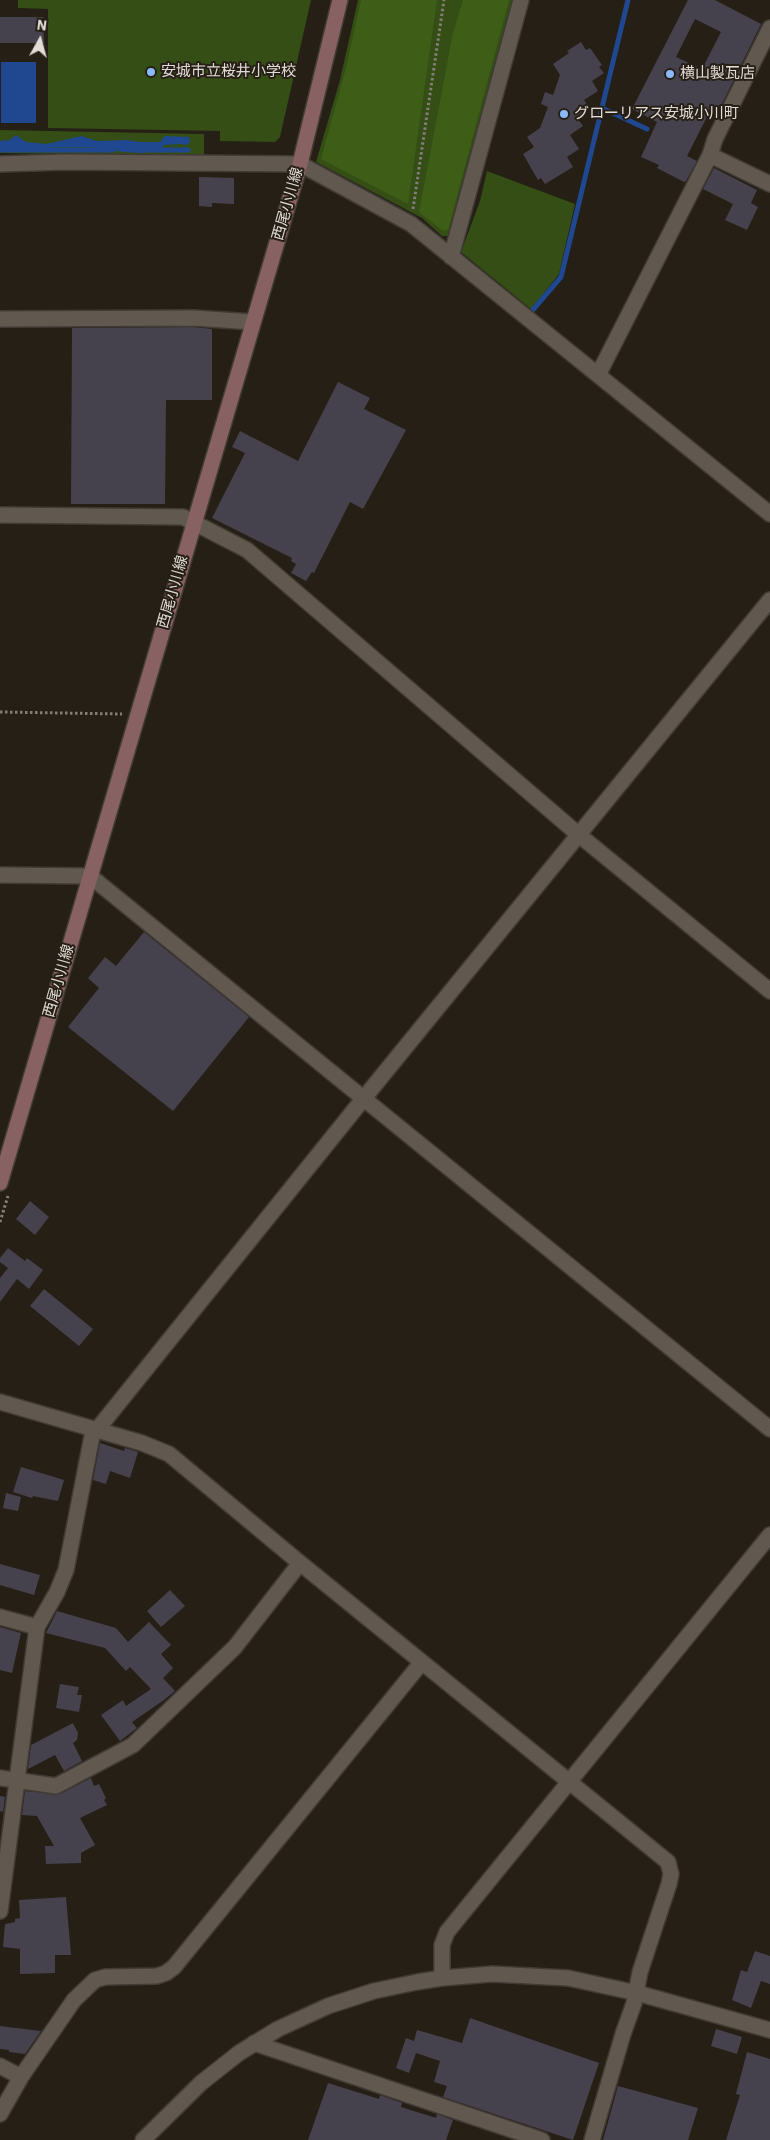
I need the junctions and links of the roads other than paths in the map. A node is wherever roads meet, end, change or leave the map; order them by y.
1 (340, 0) edge
2 (521, 0) edge
3 (770, 28) edge
4 (710, 155) junction
5 (0, 164) edge
6 (300, 164) junction
7 (770, 184) edge
8 (451, 257) junction
9 (0, 319) edge
10 (253, 322) junction
11 (598, 375) junction
12 (770, 514) edge
13 (0, 515) edge
14 (194, 521) junction
15 (770, 600) edge
16 (579, 835) junction
17 (0, 875) edge
18 (90, 876) junction
19 (770, 991) edge
20 (364, 1098) junction
21 (0, 1183) edge
22 (0, 1402) edge
23 (770, 1429) edge
24 (96, 1430) junction
25 (770, 1535) edge
26 (300, 1563) junction
27 (0, 1617) edge
28 (37, 1627) junction
29 (422, 1662) junction
30 (0, 1778) edge
31 (16, 1781) junction
32 (569, 1782) junction
33 (0, 1911) edge
34 (442, 1978) junction
35 (637, 1993) junction
36 (770, 2030) edge
37 (254, 2043) junction
38 (0, 2066) edge
39 (21, 2077) junction
40 (0, 2114) edge
41 (143, 2140) edge
42 (542, 2140) edge
43 (592, 2140) edge

1 - 6 main road, 西尾小川線
2 - 8 street
3 - 4 street
4 - 7 street
4 - 11 street
5 - 6 street
6 - 8 street
6 - 10 main road, 西尾小川線
8 - 11 street
9 - 10 street
10 - 14 main road, 西尾小川線
11 - 12 street
13 - 14 street
14 - 16 street
14 - 18 main road, 西尾小川線
15 - 16 street
16 - 19 street
16 - 20 street
17 - 18 street
18 - 20 street
18 - 21 main road, 西尾小川線
20 - 23 street
20 - 24 street
22 - 24 street
24 - 26 street
24 - 28 street
25 - 32 street
26 - 29 street
26 - 31 street
27 - 28 street
28 - 31 street
29 - 32 street
29 - 39 street
30 - 31 street
31 - 33 street
32 - 34 street
32 - 35 street
34 - 35 street
34 - 37 street
35 - 36 street
35 - 43 street
37 - 41 street
37 - 42 street
38 - 39 street
39 - 40 street

